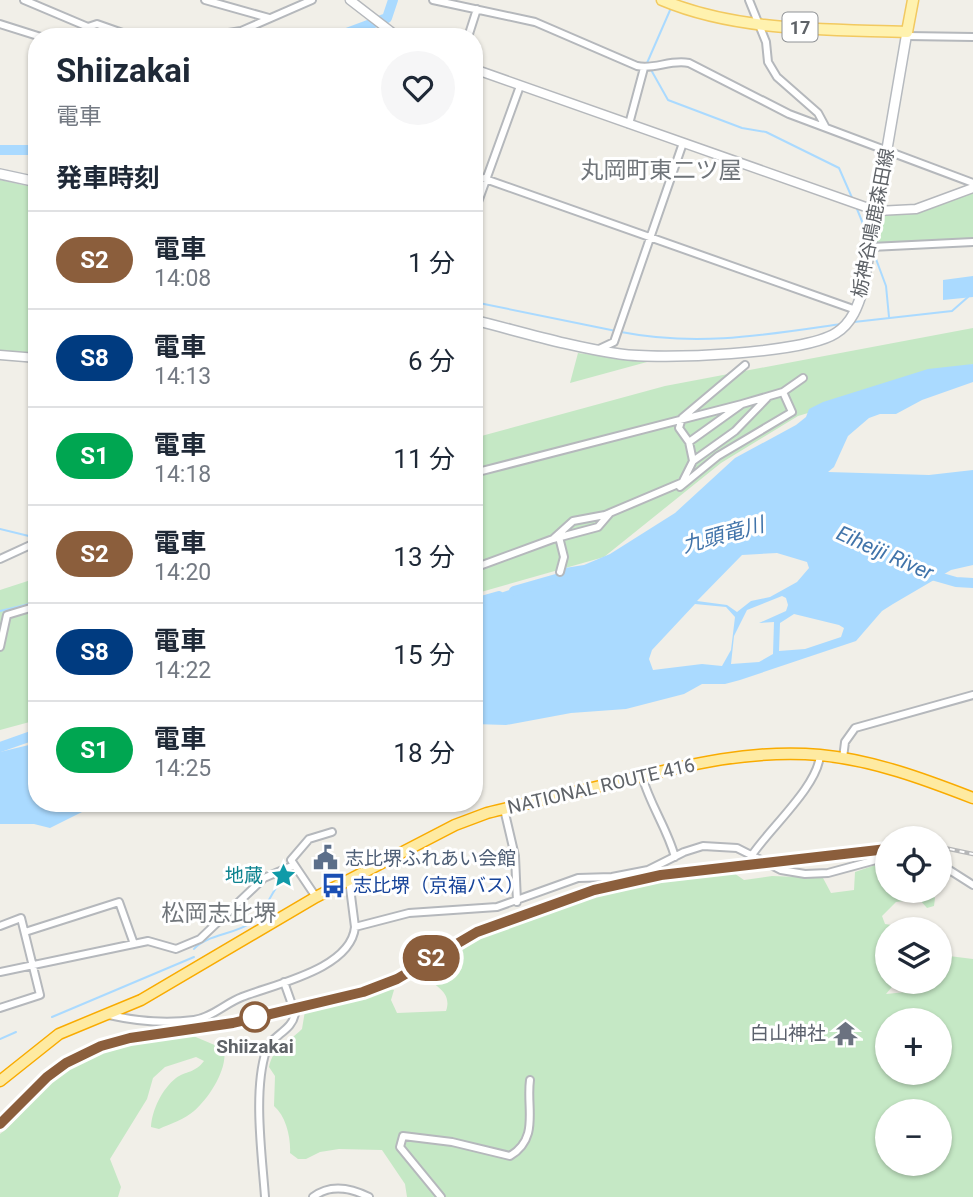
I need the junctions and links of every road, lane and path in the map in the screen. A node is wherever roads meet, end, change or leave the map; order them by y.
1 (24, 0) edge
2 (205, 0) edge
3 (312, 0) edge
4 (350, 0) edge
5 (433, 0) edge
6 (662, 0) edge
7 (749, 0) edge
8 (913, 0) edge
9 (478, 9) junction
10 (269, 18) junction
11 (757, 23) junction
12 (0, 24) edge
13 (88, 27) joint
14 (108, 28) edge
15 (246, 28) edge
16 (386, 28) edge
17 (471, 28) edge
18 (28, 33) edge
19 (907, 34) junction
20 (973, 37) edge
21 (645, 68) junction
22 (483, 72) edge
23 (520, 86) junction
24 (629, 124) junction
25 (825, 126) junction
26 (683, 143) junction
27 (887, 152) junction
28 (0, 174) edge
29 (483, 178) edge
30 (486, 179) junction
31 (28, 180) edge
32 (973, 183) edge
33 (483, 188) edge
34 (973, 188) edge
35 (877, 211) junction
36 (649, 237) junction
37 (973, 242) edge
38 (872, 247) junction
39 (854, 314) junction
40 (483, 322) edge
41 (597, 350) junction
42 (0, 355) edge
43 (28, 357) edge
44 (745, 365) dead end
45 (803, 378) dead end
46 (783, 392) junction
47 (768, 397) junction
48 (742, 404) junction
49 (682, 418) junction
50 (688, 442) junction
51 (693, 461) junction
52 (483, 471) edge
53 (683, 482) junction
54 (610, 513) junction
55 (556, 538) junction
56 (28, 546) edge
57 (0, 559) edge
58 (483, 565) edge
59 (560, 572) dead end
60 (28, 609) edge
61 (0, 648) edge
62 (973, 695) edge
63 (820, 755) junction
64 (842, 758) junction
65 (642, 776) junction
66 (973, 798) edge
67 (504, 809) junction
68 (332, 832) dead end
69 (752, 855) junction
70 (675, 857) junction
71 (875, 860) edge
72 (294, 865) junction
73 (952, 872) edge
74 (349, 880) junction
75 (973, 885) edge
76 (316, 897) junction
77 (517, 902) junction
78 (0, 926) edge
79 (355, 927) junction
80 (25, 932) junction
81 (134, 944) junction
82 (33, 965) junction
83 (0, 972) edge
84 (284, 982) junction
85 (0, 1008) edge
86 (109, 1015) junction
87 (530, 1080) dead end
88 (0, 1081) edge
89 (265, 1197) edge
90 (313, 1197) edge
91 (369, 1197) edge
92 (441, 1197) edge

1 - 13 street
2 - 10 street
3 - 10 street
4 - 16 street
5 - 9 street
6 - 11 main road, 17
7 - 11 street
8 - 19 main road
9 - 17 street
9 - 21 street
10 - 15 street
11 - 19 main road, 17
11 - 25 street
12 - 18 street
13 - 14 street
19 - 20 street
19 - 27 main road, 栃神谷鳴鹿森田線
21 - 24 street
21 - 25 street
22 - 23 street
23 - 24 street
23 - 30 street
24 - 26 street
25 - 27 street
26 - 35 street
26 - 36 street
27 - 32 street
27 - 35 main road, 栃神谷鳴鹿森田線
28 - 31 main road
29 - 30 street
30 - 33 street
30 - 36 street
34 - 35 street
35 - 38 main road, 栃神谷鳴鹿森田線
36 - 39 street
36 - 41 street
37 - 38 street
38 - 39 main road, 栃神谷鳴鹿森田線
39 - 41 main road, 栃神谷鳴鹿森田線
40 - 41 main road, 栃神谷鳴鹿森田線
42 - 43 street
44 - 49 street
45 - 46 street
46 - 47 street
46 - 53 street
47 - 48 street
47 - 51 street
48 - 49 street
48 - 50 street
49 - 50 street
49 - 52 street
50 - 51 street
51 - 53 street
53 - 54 street
54 - 55 street
54 - 55 street
55 - 58 street
55 - 59 street
56 - 57 street
60 - 61 street
62 - 64 street
63 - 64 highway, NATIONAL ROUTE 416
63 - 65 highway, NATIONAL ROUTE 416
63 - 69 street
64 - 66 highway, NATIONAL ROUTE 416
65 - 67 highway, NATIONAL ROUTE 416
65 - 70 street
67 - 74 highway, NATIONAL ROUTE 416
67 - 77 street
68 - 72 street
69 - 70 street
69 - 71 street
70 - 77 street
72 - 76 street
72 - 81 street
73 - 75 street
74 - 76 highway, NATIONAL ROUTE 416
74 - 79 street
76 - 86 highway, NATIONAL ROUTE 416
77 - 79 street
78 - 80 street
79 - 84 street
80 - 81 street
80 - 82 street
81 - 82 street
82 - 83 street
82 - 85 street
84 - 86 street
84 - 89 street
86 - 88 highway, NATIONAL ROUTE 416
87 - 92 street
90 - 91 street

